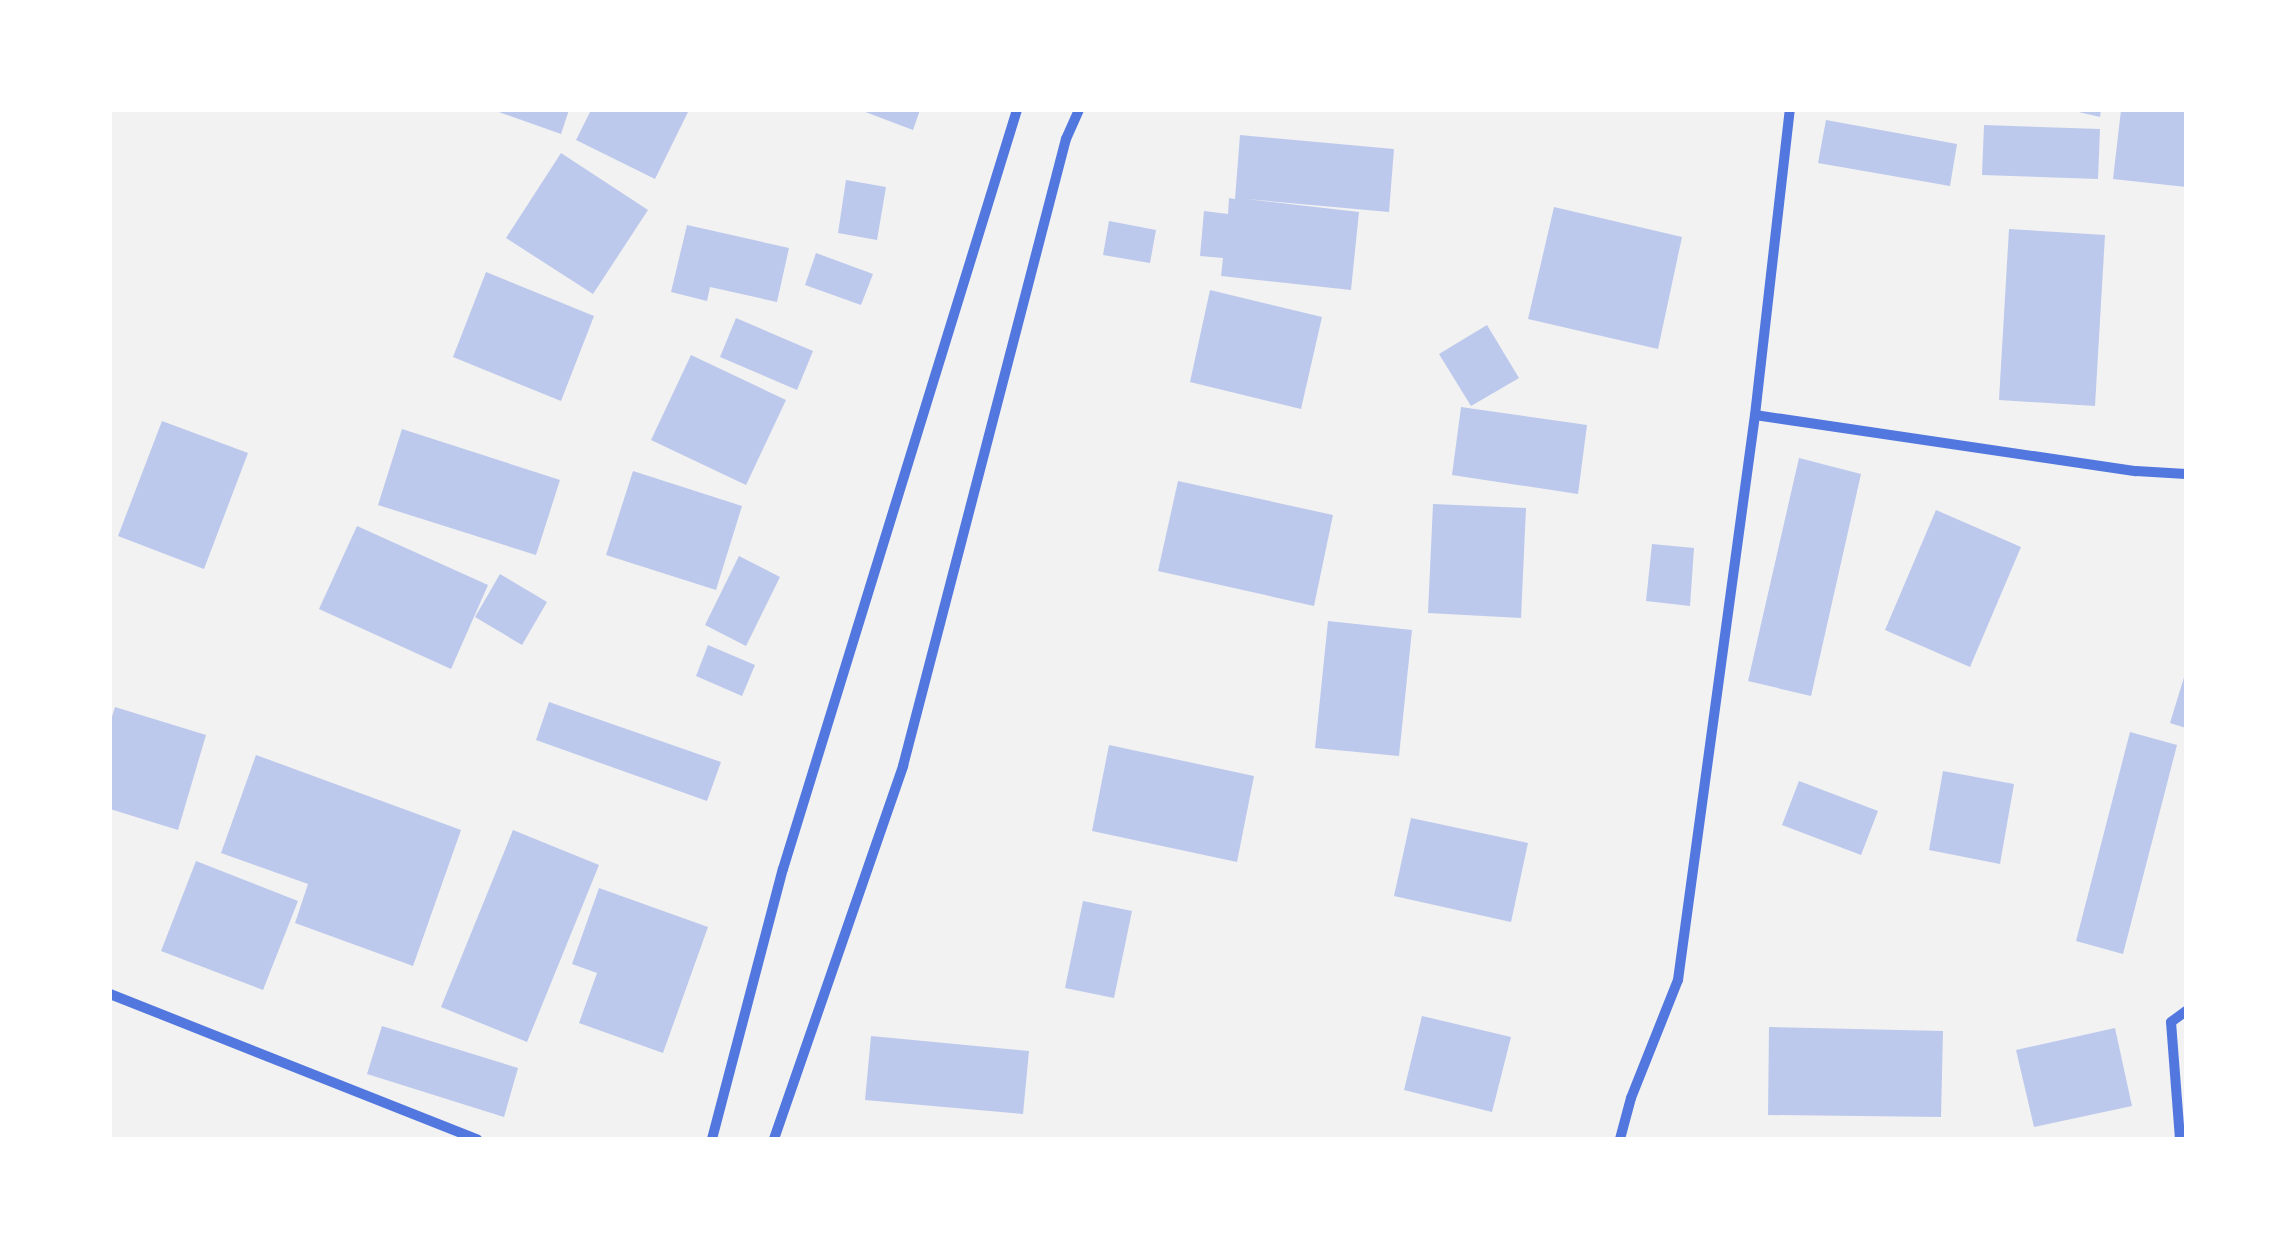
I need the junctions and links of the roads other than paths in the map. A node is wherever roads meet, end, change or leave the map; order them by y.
1 (1017, 110) edge
2 (1079, 110) edge
3 (1790, 110) edge
4 (1755, 415) junction
5 (2186, 474) edge
6 (110, 994) edge
7 (2186, 1011) edge
8 (478, 1139) edge
9 (712, 1139) edge
10 (774, 1139) edge
11 (1620, 1139) edge
12 (2180, 1139) edge

1 - 9 street
2 - 10 street
3 - 4 street
4 - 5 street
4 - 11 street
6 - 8 street
7 - 12 street

